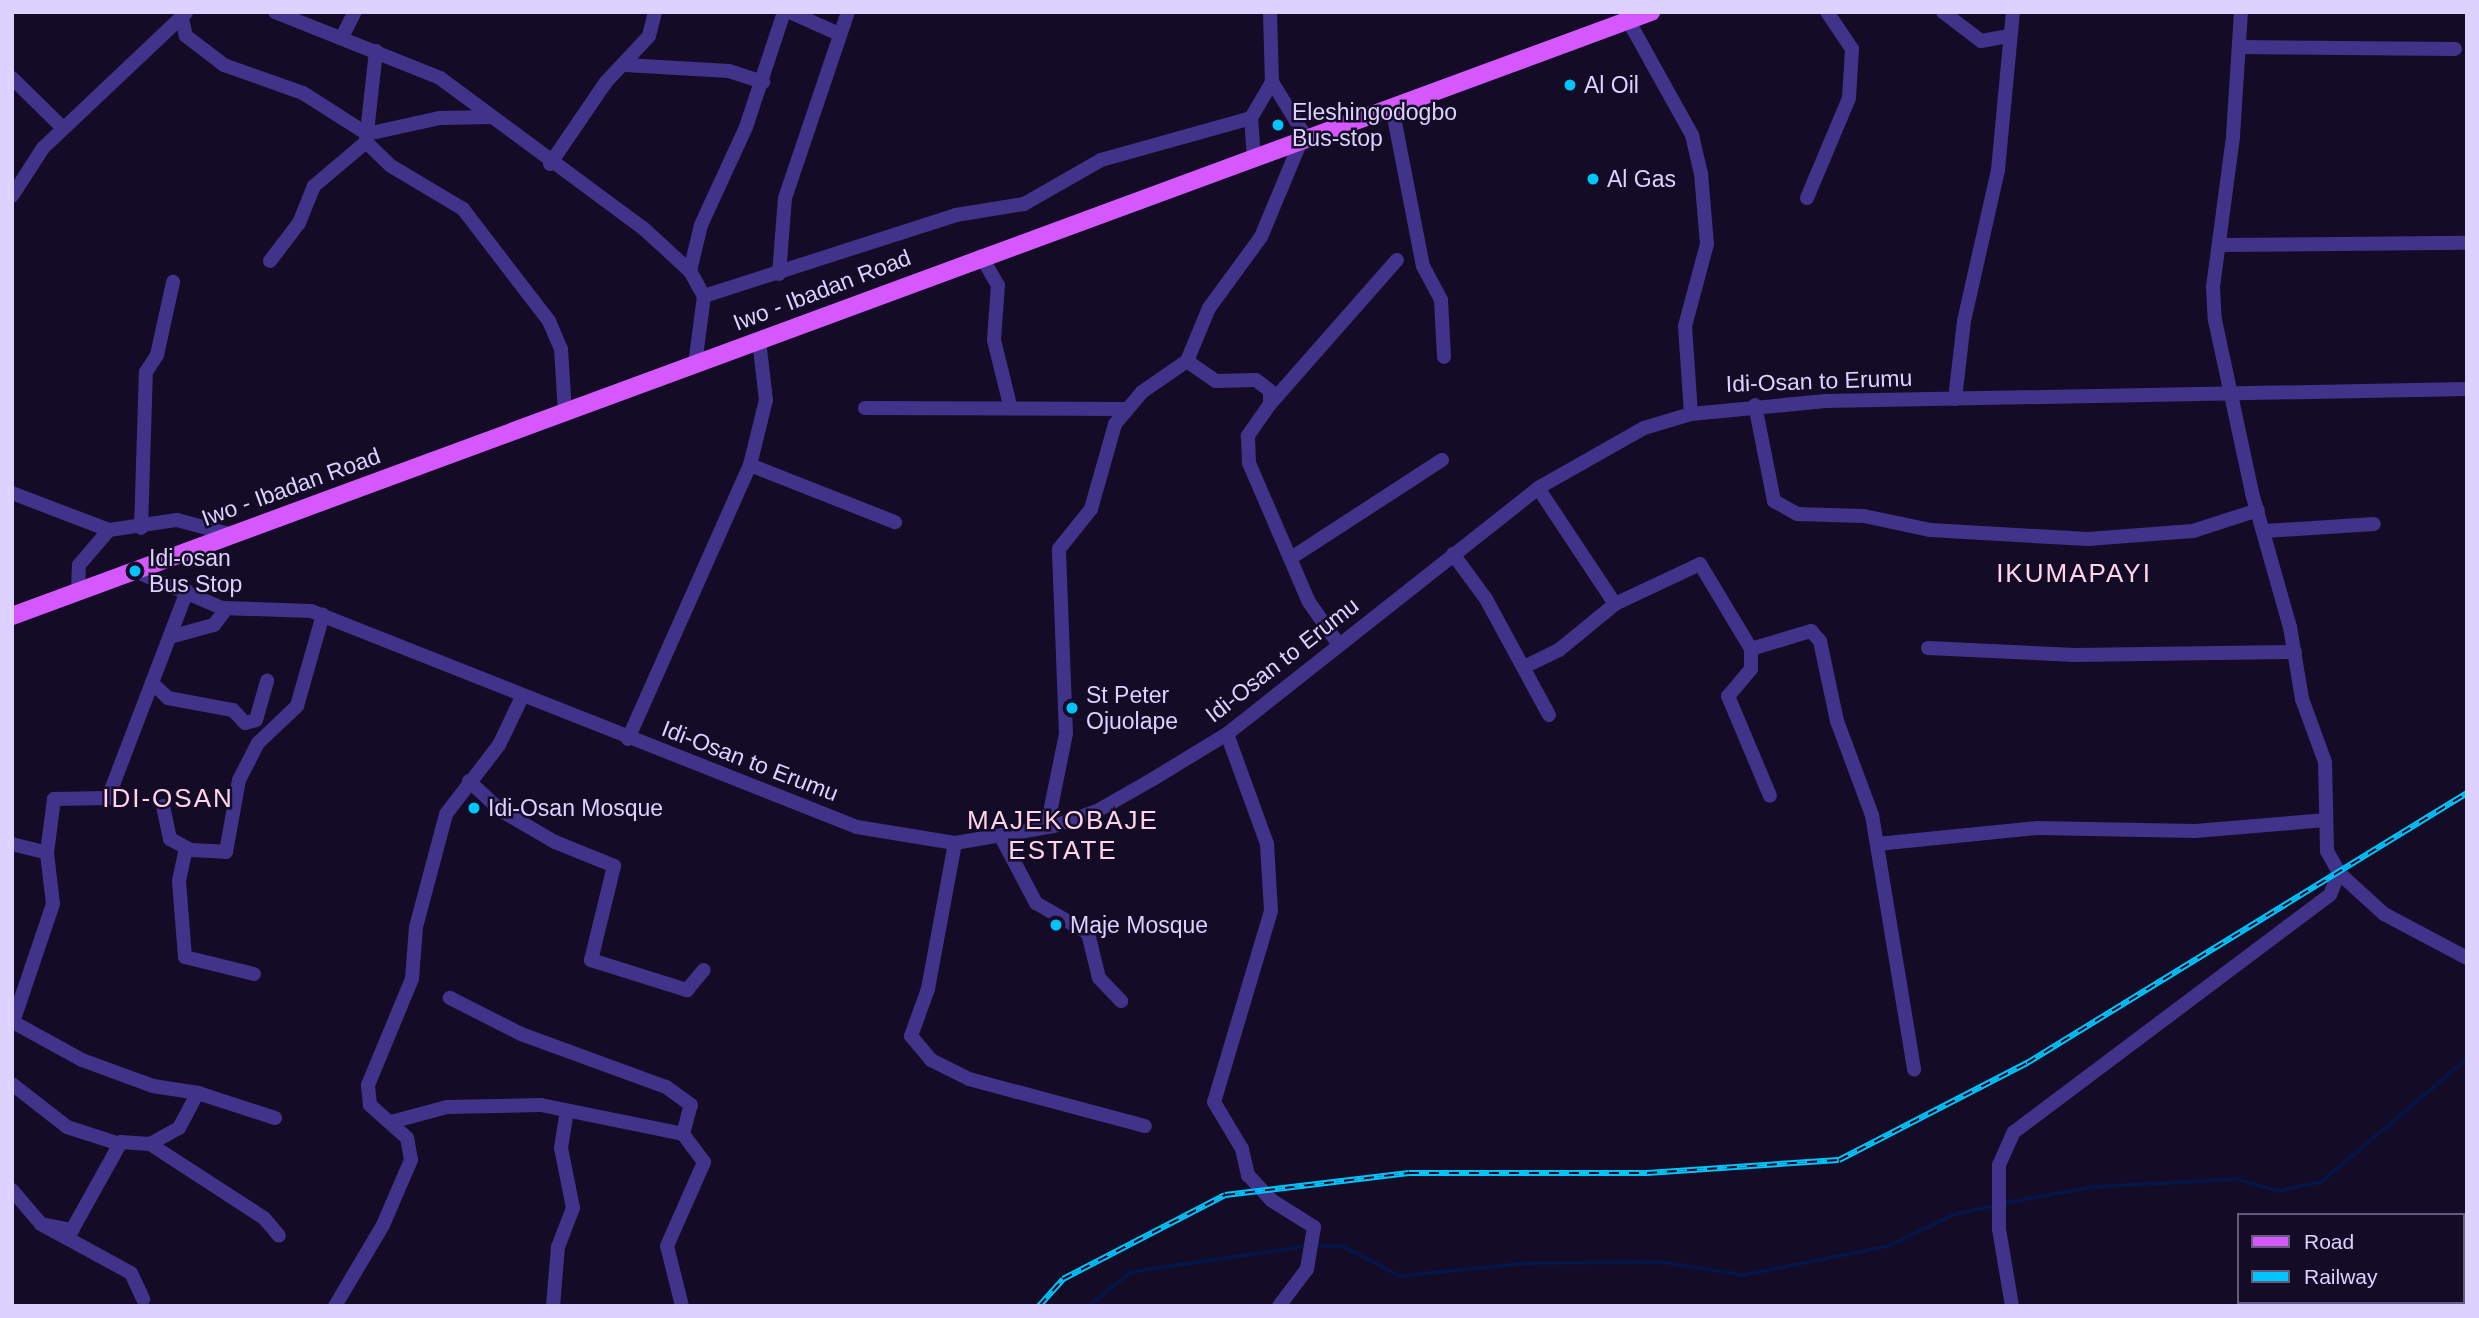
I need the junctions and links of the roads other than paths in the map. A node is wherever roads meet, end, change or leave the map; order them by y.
1 (275, 12) edge
2 (355, 12) edge
3 (655, 12) edge
4 (784, 12) edge
5 (790, 12) edge
6 (848, 12) edge
7 (1270, 12) edge
8 (1651, 12) edge
9 (1827, 12) edge
10 (1943, 12) edge
11 (2013, 12) edge
12 (2241, 12) edge
13 (184, 16) edge
14 (1628, 20) junction
15 (166, 32) junction
16 (839, 34) junction
17 (186, 36) junction
18 (2010, 36) junction
19 (342, 37) junction
20 (2240, 47) junction
21 (2455, 49) dead end
22 (376, 51) junction
23 (625, 65) junction
24 (12, 78) edge
25 (763, 82) junction
26 (1272, 82) junction
27 (1392, 107) junction
28 (491, 117) junction
29 (1251, 118) junction
30 (63, 128) junction
31 (367, 138) junction
32 (1304, 140) junction
33 (1254, 158) junction
34 (550, 164) junction
35 (12, 196) edge
36 (1807, 198) dead end
37 (2467, 243) edge
38 (2219, 246) junction
39 (981, 256) junction
40 (1397, 260) dead end
41 (270, 261) dead end
42 (690, 271) junction
43 (779, 274) junction
44 (173, 282) dead end
45 (704, 296) junction
46 (760, 340) junction
47 (1444, 357) dead end
48 (1187, 361) junction
49 (695, 364) junction
50 (2467, 389) edge
51 (2232, 396) junction
52 (1955, 399) junction
53 (1270, 404) junction
54 (1010, 405) junction
55 (1755, 405) junction
56 (865, 408) dead end
57 (1124, 409) junction
58 (565, 412) junction
59 (1691, 414) junction
60 (1442, 460) dead end
61 (750, 464) junction
62 (1538, 488) junction
63 (12, 493) edge
64 (2258, 510) junction
65 (895, 522) dead end
66 (2374, 524) dead end
67 (141, 528) junction
68 (110, 530) junction
69 (2265, 531) junction
70 (233, 535) junction
71 (1453, 554) junction
72 (1291, 558) junction
73 (135, 571) junction
74 (187, 591) junction
75 (78, 592) junction
76 (1615, 604) junction
77 (227, 608) junction
78 (323, 615) junction
79 (12, 616) edge
80 (170, 637) junction
81 (1339, 645) junction
82 (1928, 648) dead end
83 (1751, 649) junction
84 (2295, 652) junction
85 (1524, 667) junction
86 (267, 681) dead end
87 (152, 683) junction
88 (523, 695) junction
89 (1549, 715) dead end
90 (1227, 734) junction
91 (628, 739) junction
92 (469, 781) junction
93 (1770, 796) dead end
94 (163, 806) dead end
95 (2325, 820) junction
96 (1047, 827) junction
97 (1001, 837) junction
98 (955, 843) junction
99 (12, 844) edge
100 (1877, 845) junction
101 (186, 848) junction
102 (47, 853) junction
103 (2339, 873) junction
104 (2467, 958) edge
105 (704, 970) dead end
106 (254, 974) dead end
107 (450, 998) dead end
108 (1121, 1001) dead end
109 (12, 1023) edge
110 (1914, 1070) dead end
111 (12, 1084) edge
112 (198, 1093) junction
113 (567, 1111) junction
114 (275, 1118) dead end
115 (391, 1122) junction
116 (1145, 1126) dead end
117 (683, 1134) junction
118 (120, 1144) junction
119 (150, 1144) junction
120 (12, 1190) edge
121 (41, 1224) junction
122 (279, 1236) dead end
123 (143, 1299) dead end
124 (335, 1306) edge
125 (553, 1306) edge
126 (682, 1306) edge
127 (1279, 1306) edge
128 (2012, 1306) edge

1 - 19 street
2 - 19 street
3 - 23 street
4 - 25 street
5 - 16 street
6 - 16 street
7 - 26 street
8 - 14 main road, Iwo - Ibadan Road
9 - 36 street
10 - 18 street
11 - 18 street
12 - 20 street
13 - 15 street
13 - 17 street
14 - 27 main road, Iwo - Ibadan Road
14 - 59 street
15 - 17 street
15 - 30 street
16 - 43 street
17 - 31 street
18 - 52 street
19 - 22 street
20 - 21 street
20 - 38 street
22 - 28 street
22 - 31 street
23 - 25 street
23 - 34 street
24 - 30 street
25 - 42 street
26 - 29 street
26 - 32 street
27 - 32 main road, Iwo - Ibadan Road
27 - 47 street
28 - 31 street
28 - 34 street
29 - 33 street
29 - 43 street
30 - 35 street
31 - 41 street
31 - 58 street
32 - 33 main road, Iwo - Ibadan Road
32 - 48 street
33 - 39 main road, Iwo - Ibadan Road
34 - 42 street
37 - 38 street
38 - 51 street
39 - 46 main road, Iwo - Ibadan Road
39 - 54 street
40 - 53 street
42 - 45 street
43 - 45 street
44 - 67 street
45 - 49 street
46 - 49 main road, Iwo - Ibadan Road
46 - 61 street
48 - 53 street
48 - 57 street
49 - 58 main road, Iwo - Ibadan Road
50 - 51 street, Idi-Osan to Erumu
51 - 52 street, Idi-Osan to Erumu
51 - 64 street
52 - 55 street, Idi-Osan to Erumu
53 - 72 street
54 - 56 street
54 - 57 street
55 - 59 street, Idi-Osan to Erumu
55 - 64 street
57 - 96 street
58 - 70 main road, Iwo - Ibadan Road
59 - 62 street, Idi-Osan to Erumu
60 - 72 street
61 - 65 street
61 - 91 street
62 - 71 street, Idi-Osan to Erumu
62 - 76 street
63 - 68 street
64 - 69 street
66 - 69 street
67 - 68 street
67 - 70 street
68 - 75 street
69 - 84 street
70 - 73 main road, Iwo - Ibadan Road
71 - 81 street, Idi-Osan to Erumu
71 - 85 street
72 - 81 street
73 - 74 street, Idi-Osan to Erumu
73 - 75 main road, Iwo - Ibadan Road
74 - 77 street, Idi-Osan to Erumu
74 - 80 street
75 - 79 main road, Iwo - Ibadan Road
76 - 83 street
76 - 85 street
77 - 78 street, Idi-Osan to Erumu
77 - 80 street
78 - 88 street, Idi-Osan to Erumu
78 - 101 street
80 - 87 street
81 - 90 street, Idi-Osan to Erumu
82 - 84 street
83 - 93 street
83 - 100 street
84 - 95 street
85 - 89 street
86 - 87 street
87 - 102 street
88 - 91 street, Idi-Osan to Erumu
88 - 92 street
90 - 96 street, Idi-Osan to Erumu
90 - 127 street
91 - 98 street, Idi-Osan to Erumu
92 - 105 street
92 - 115 street
94 - 101 street
95 - 100 street
95 - 103 street
96 - 97 street, Idi-Osan to Erumu
97 - 98 street, Idi-Osan to Erumu
97 - 108 street
98 - 116 street
99 - 102 street
100 - 110 street
101 - 106 street
102 - 109 street
103 - 104 street
103 - 128 street
107 - 117 street
109 - 112 street
111 - 118 street
112 - 114 street
112 - 119 street
113 - 115 street
113 - 117 street
113 - 125 street
115 - 124 street
117 - 126 street
118 - 119 street
118 - 121 street
119 - 122 street
120 - 121 street
121 - 123 street

